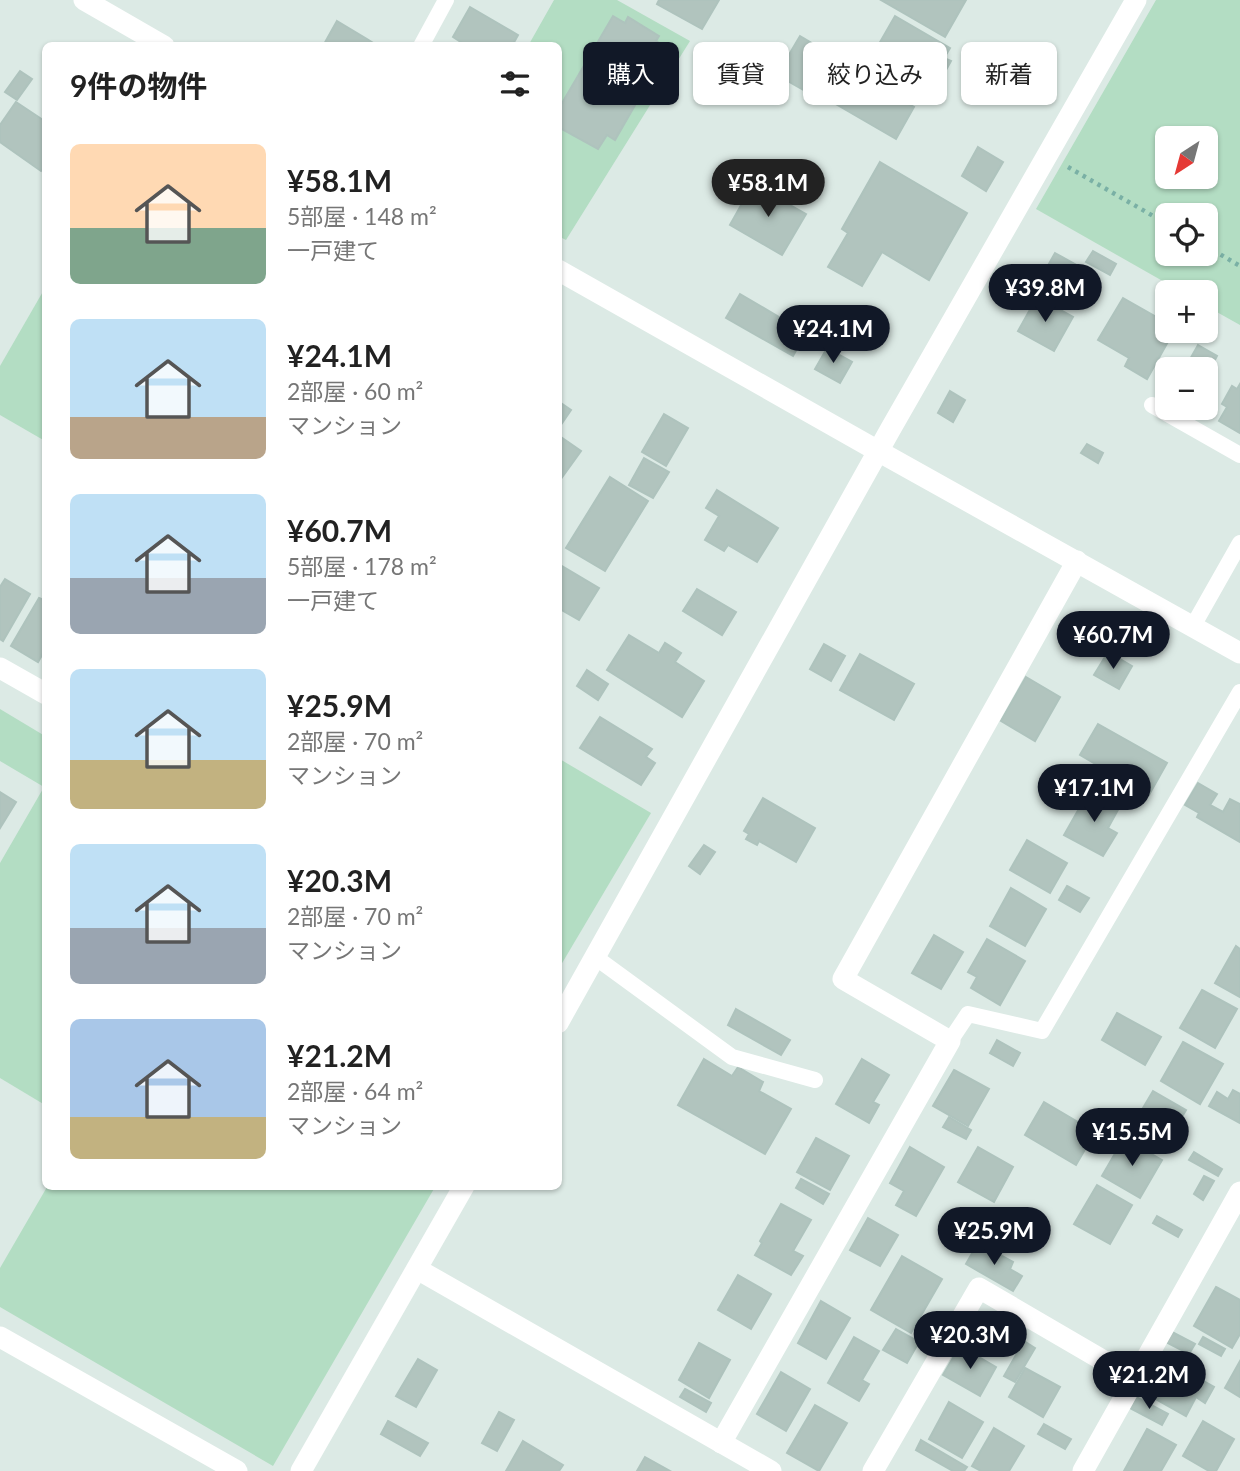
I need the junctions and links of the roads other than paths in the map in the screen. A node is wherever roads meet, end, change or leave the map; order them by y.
1 (84, 0) edge
2 (446, 0) edge
3 (1136, 0) edge
4 (157, 42) edge
5 (423, 42) edge
6 (562, 272) edge
7 (1152, 405) dead end
8 (878, 451) junction
9 (1240, 455) edge
10 (1240, 543) edge
11 (1077, 561) junction
12 (1193, 626) junction
13 (1240, 653) edge
14 (0, 668) edge
15 (42, 692) edge
16 (1240, 692) edge
17 (596, 957) junction
18 (566, 993) edge
19 (950, 1041) junction
20 (815, 1080) dead end
21 (462, 1190) edge
22 (1240, 1192) edge
23 (417, 1269) junction
24 (0, 1337) edge
25 (1135, 1379) junction
26 (721, 1443) junction
27 (237, 1471) edge
28 (301, 1471) edge
29 (771, 1471) edge
30 (873, 1471) edge
31 (1083, 1471) edge

1 - 4 street
2 - 5 lane
3 - 8 street
6 - 8 street
7 - 9 lane
8 - 11 street
8 - 17 street
10 - 12 lane
11 - 12 street
11 - 19 street
12 - 13 street
14 - 15 street
16 - 19 lane
17 - 18 street
17 - 20 lane
19 - 26 street
21 - 23 street
22 - 25 street
23 - 26 street
23 - 28 street
24 - 27 street
25 - 30 street
25 - 31 street
26 - 29 street

